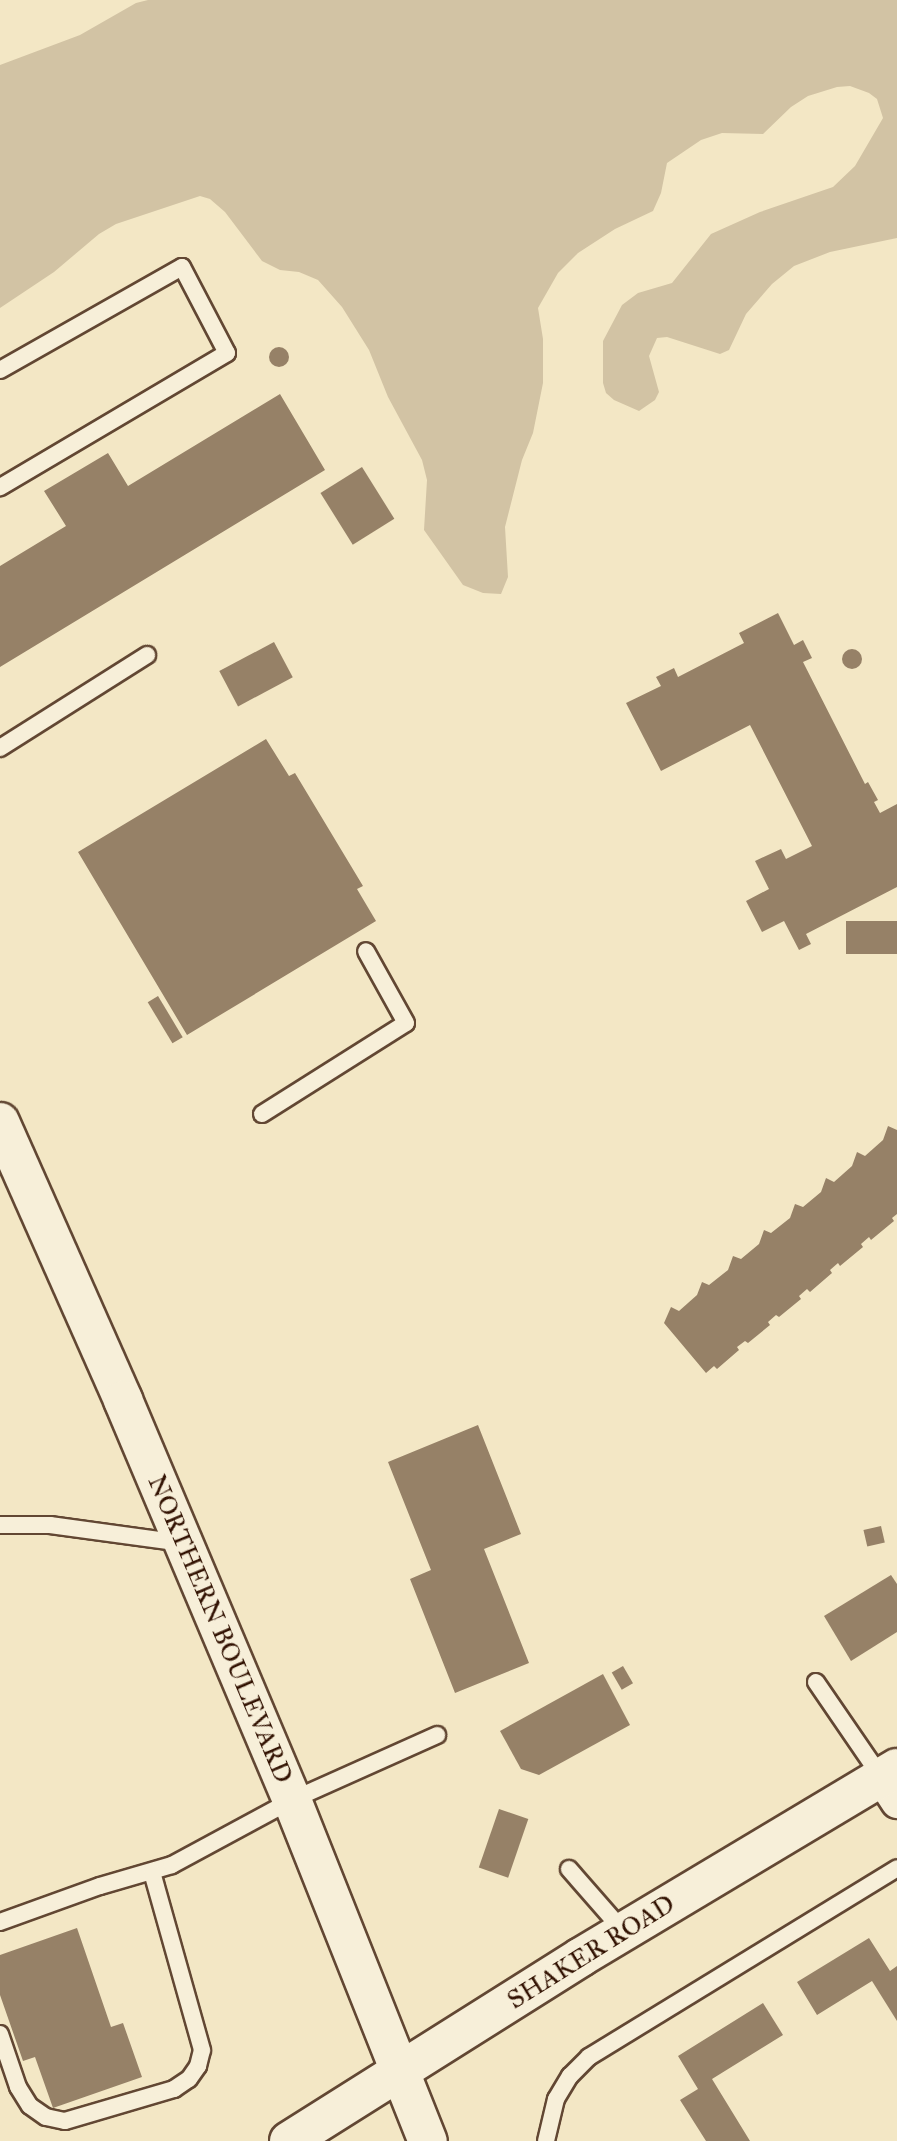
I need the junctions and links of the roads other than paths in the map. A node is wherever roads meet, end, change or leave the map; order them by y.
1 (0, 370) edge
2 (0, 487) edge
3 (147, 655) dead end
4 (0, 748) edge
5 (366, 951) dead end
6 (262, 1114) dead end
7 (0, 1122) edge
8 (0, 1525) edge
9 (184, 1544) junction
10 (816, 1682) dead end
11 (437, 1735) dead end
12 (892, 1782) edge
13 (292, 1800) junction
14 (897, 1868) edge
15 (569, 1869) dead end
16 (152, 1872) junction
17 (0, 1922) edge
18 (624, 1931) junction
19 (0, 2035) edge
20 (400, 2072) junction
21 (289, 2141) edge
22 (428, 2141) edge
23 (546, 2141) edge

1 - 2 lane
3 - 4 lane
5 - 6 lane
7 - 9 main road, NORTHERN BOULEVARD
8 - 9 lane
9 - 13 main road, NORTHERN BOULEVARD
10 - 12 lane
11 - 13 lane
12 - 18 main road, SHAKER ROAD
13 - 16 lane
13 - 20 main road, NORTHERN BOULEVARD
14 - 23 lane
15 - 18 lane
16 - 17 lane
16 - 19 lane
18 - 20 main road, SHAKER ROAD
20 - 21 main road, SHAKER ROAD
20 - 22 main road, NORTHERN BOULEVARD

